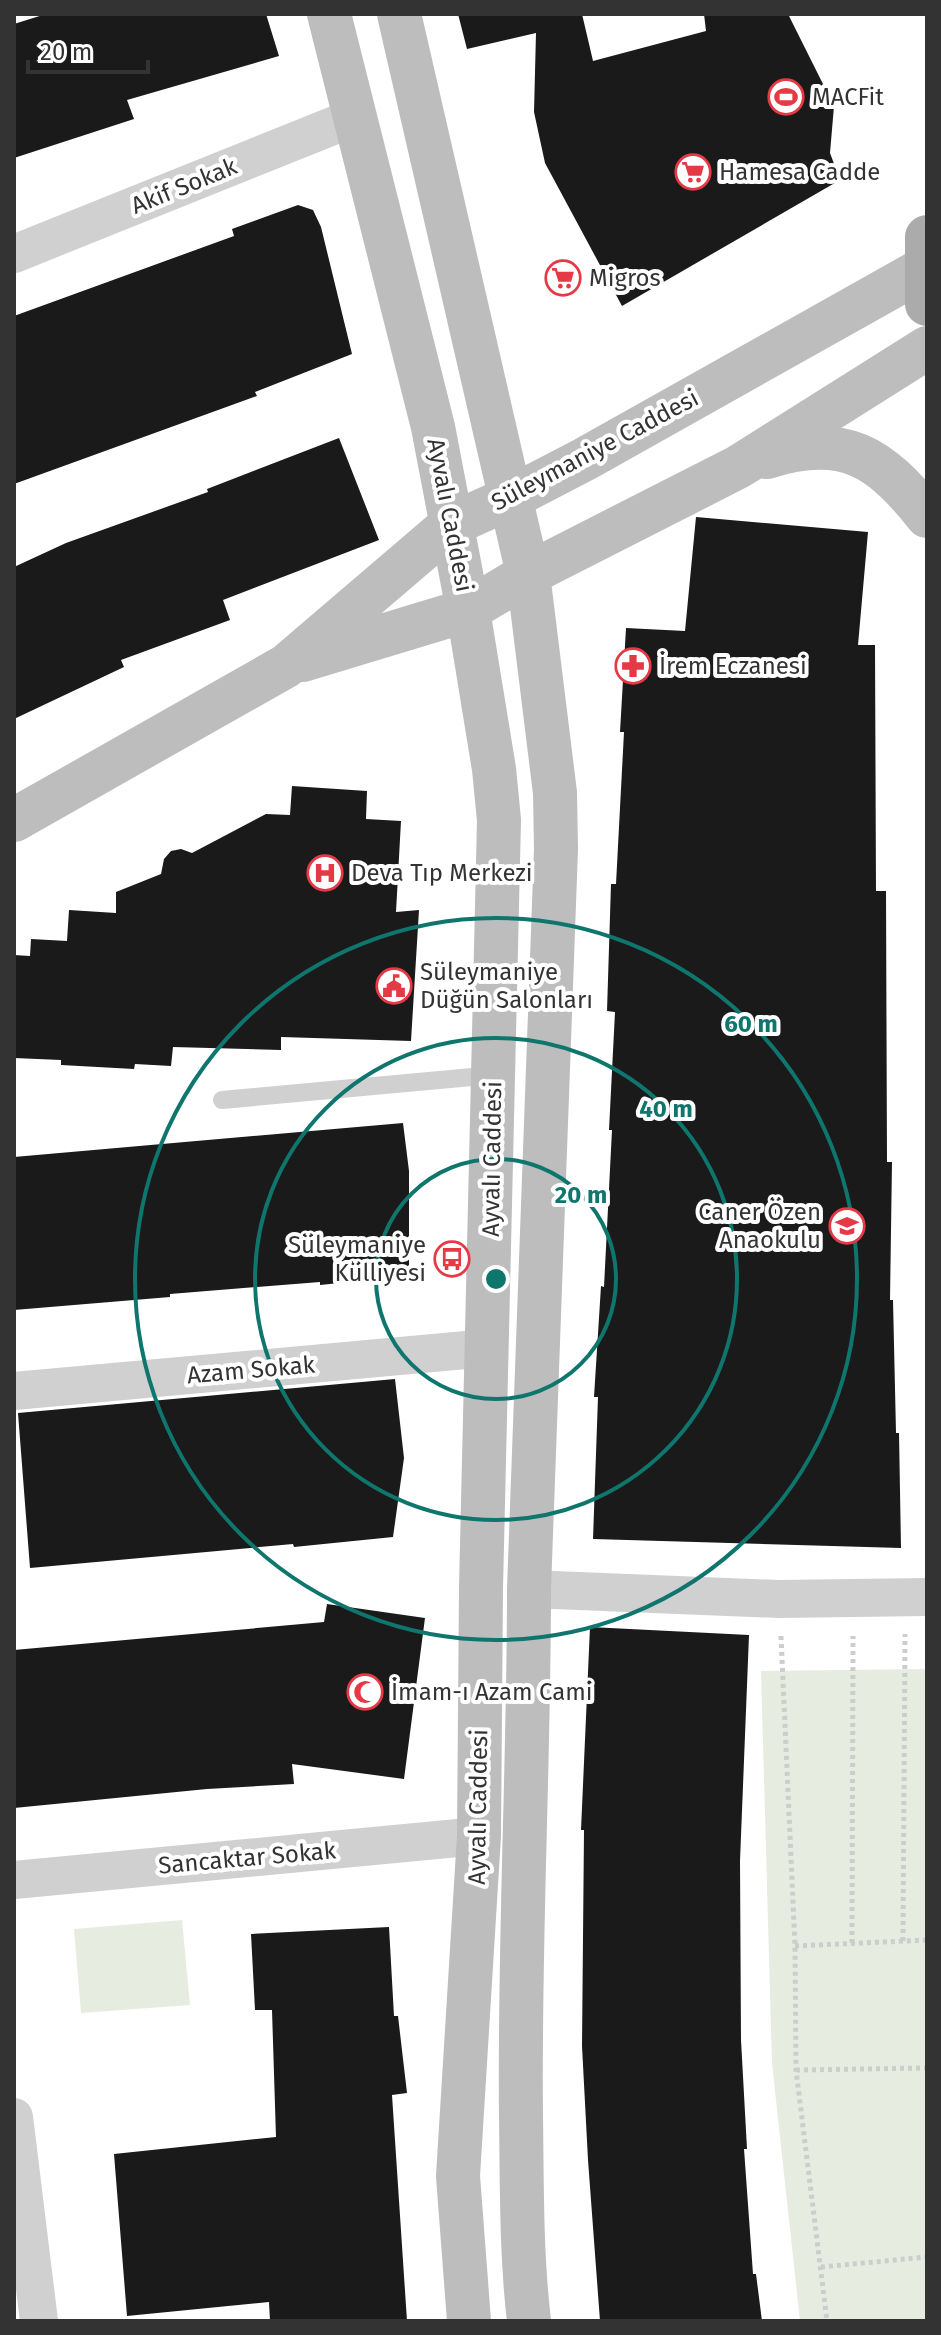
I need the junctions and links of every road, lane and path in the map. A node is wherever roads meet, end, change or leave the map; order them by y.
1 (329, 14) edge
2 (399, 14) edge
3 (355, 117) junction
4 (927, 237) edge
5 (14, 254) edge
6 (927, 267) edge
7 (927, 304) edge
8 (927, 348) edge
9 (738, 467) junction
10 (510, 498) junction
11 (927, 516) edge
12 (452, 524) junction
13 (528, 574) junction
14 (468, 610) junction
15 (286, 666) junction
16 (14, 820) edge
17 (494, 1075) junction
18 (222, 1100) dead end
19 (488, 1348) junction
20 (14, 1391) edge
21 (529, 1589) junction
22 (916, 1598) edge
23 (779, 1599) junction
24 (853, 1600) junction
25 (479, 1836) junction
26 (14, 1880) edge
27 (927, 1940) edge
28 (903, 1941) junction
29 (852, 1943) junction
30 (795, 1946) junction
31 (927, 2068) edge
32 (796, 2070) junction
33 (14, 2117) edge
34 (927, 2257) edge
35 (821, 2267) junction
36 (39, 2321) edge
37 (469, 2321) edge
38 (529, 2321) edge
39 (827, 2321) edge

1 - 3 main road, Ayvalı Caddesi
2 - 10 main road, Ayvalı Caddesi
3 - 5 street, Akif Sokak
3 - 12 main road, Ayvalı Caddesi
4 - 6 main road
6 - 7 main road
6 - 10 main road, Süleymaniye Caddesi
8 - 9 main road, Süleymaniye Caddesi
9 - 11 main road, Süleymaniye Caddesi
9 - 13 main road, Süleymaniye Caddesi
10 - 12 main road, Süleymaniye Caddesi
10 - 13 main road, Ayvalı Caddesi
12 - 14 main road, Ayvalı Caddesi
12 - 15 main road, Süleymaniye Caddesi
13 - 14 main road, Süleymaniye Caddesi
13 - 21 main road, Ayvalı Caddesi
14 - 15 main road, Süleymaniye Caddesi
14 - 17 main road, Ayvalı Caddesi
15 - 16 main road, Süleymaniye Caddesi
17 - 18 lane
17 - 19 main road, Ayvalı Caddesi
19 - 20 street, Azam Sokak
19 - 25 main road, Ayvalı Caddesi
21 - 23 street
21 - 38 main road, Ayvalı Caddesi
22 - 24 street
22 - 28 path
23 - 24 street
23 - 30 path
24 - 29 path
25 - 26 street, Sancaktar Sokak
25 - 37 main road, Ayvalı Caddesi
27 - 28 path
28 - 29 path
29 - 30 path
30 - 32 path
31 - 32 path
32 - 35 path
33 - 36 street
34 - 35 path
35 - 39 path

